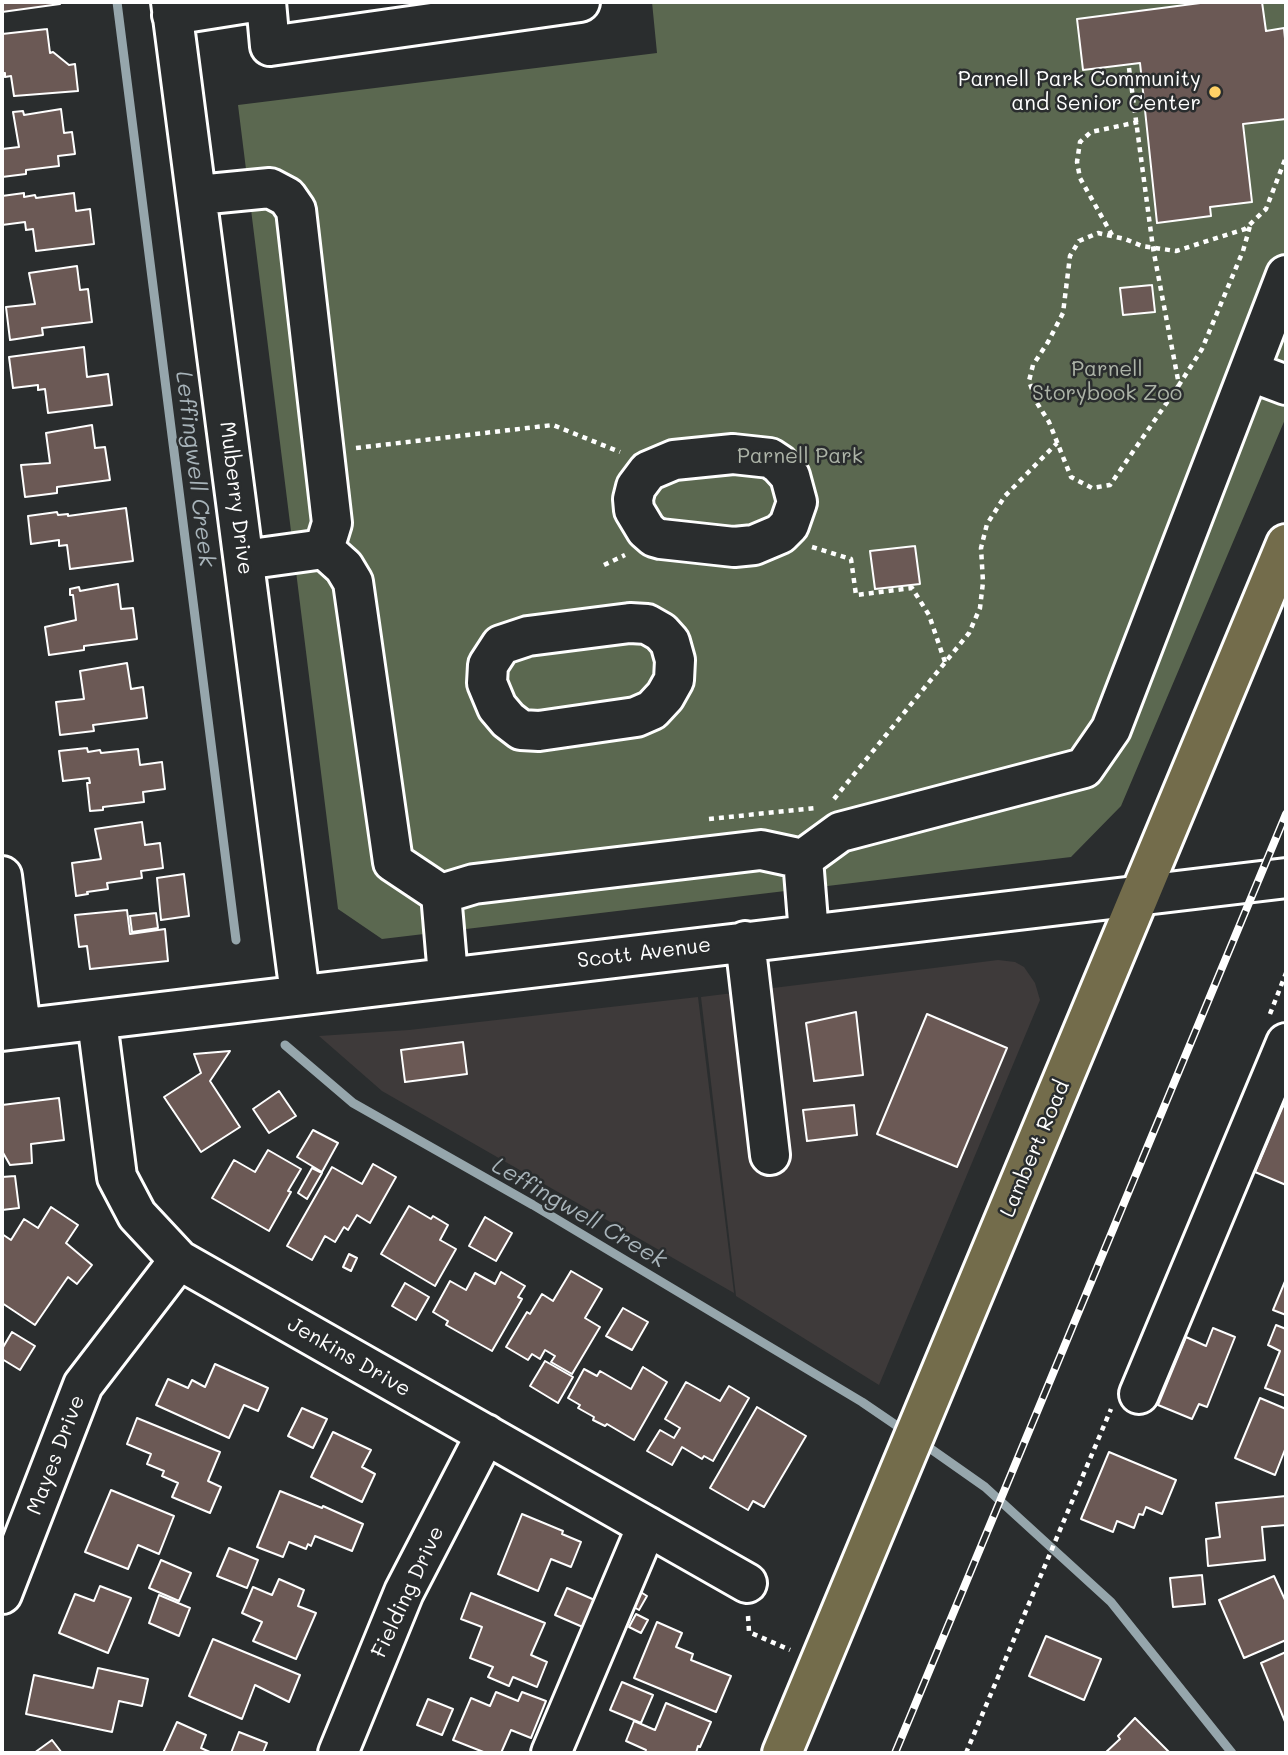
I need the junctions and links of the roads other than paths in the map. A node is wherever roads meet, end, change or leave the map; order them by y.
1 (254, 2) edge
2 (266, 2) edge
3 (580, 2) edge
4 (172, 8) edge
5 (198, 195) junction
6 (1286, 275) edge
7 (1249, 371) junction
8 (1286, 385) edge
9 (777, 536) joint
10 (1286, 544) edge
11 (324, 549) junction
12 (244, 560) junction
13 (595, 627) joint
14 (803, 859) junction
15 (2, 876) edge
16 (1286, 878) edge
17 (441, 894) junction
18 (1141, 895) junction
19 (809, 934) junction
20 (745, 941) junction
21 (448, 976) junction
22 (300, 994) junction
23 (97, 1021) junction
24 (11, 1030) edge
25 (1286, 1043) edge
26 (770, 1154) dead end
27 (179, 1260) junction
28 (1139, 1394) dead end
29 (486, 1434) junction
30 (647, 1526) junction
31 (747, 1583) road end
32 (2, 1594) edge
33 (338, 1753) edge
34 (551, 1753) edge
35 (782, 1753) edge

1 - 4 street
2 - 3 street
4 - 5 street, Mulberry Drive
5 - 11 street
5 - 12 street, Mulberry Drive
6 - 7 street
7 - 8 street
7 - 14 street
9 - 9 street
10 - 18 main road, Lambert Road
11 - 12 street
11 - 17 street
12 - 22 street, Mulberry Drive
13 - 13 street
14 - 17 street
14 - 19 street
15 - 24 street
16 - 18 street, Scott Avenue
17 - 21 street
18 - 19 street, Scott Avenue
18 - 35 main road, Lambert Road
19 - 20 street, Scott Avenue
20 - 21 street, Scott Avenue
20 - 26 street
21 - 22 street, Scott Avenue
22 - 23 street, Scott Avenue
23 - 24 street, Scott Avenue
23 - 27 street, Jenkins Drive
25 - 28 street
27 - 29 street, Jenkins Drive
27 - 32 street, Mayes Drive
29 - 30 street, Jenkins Drive
29 - 33 street, Fielding Drive
30 - 31 street, Jenkins Drive
30 - 34 street

